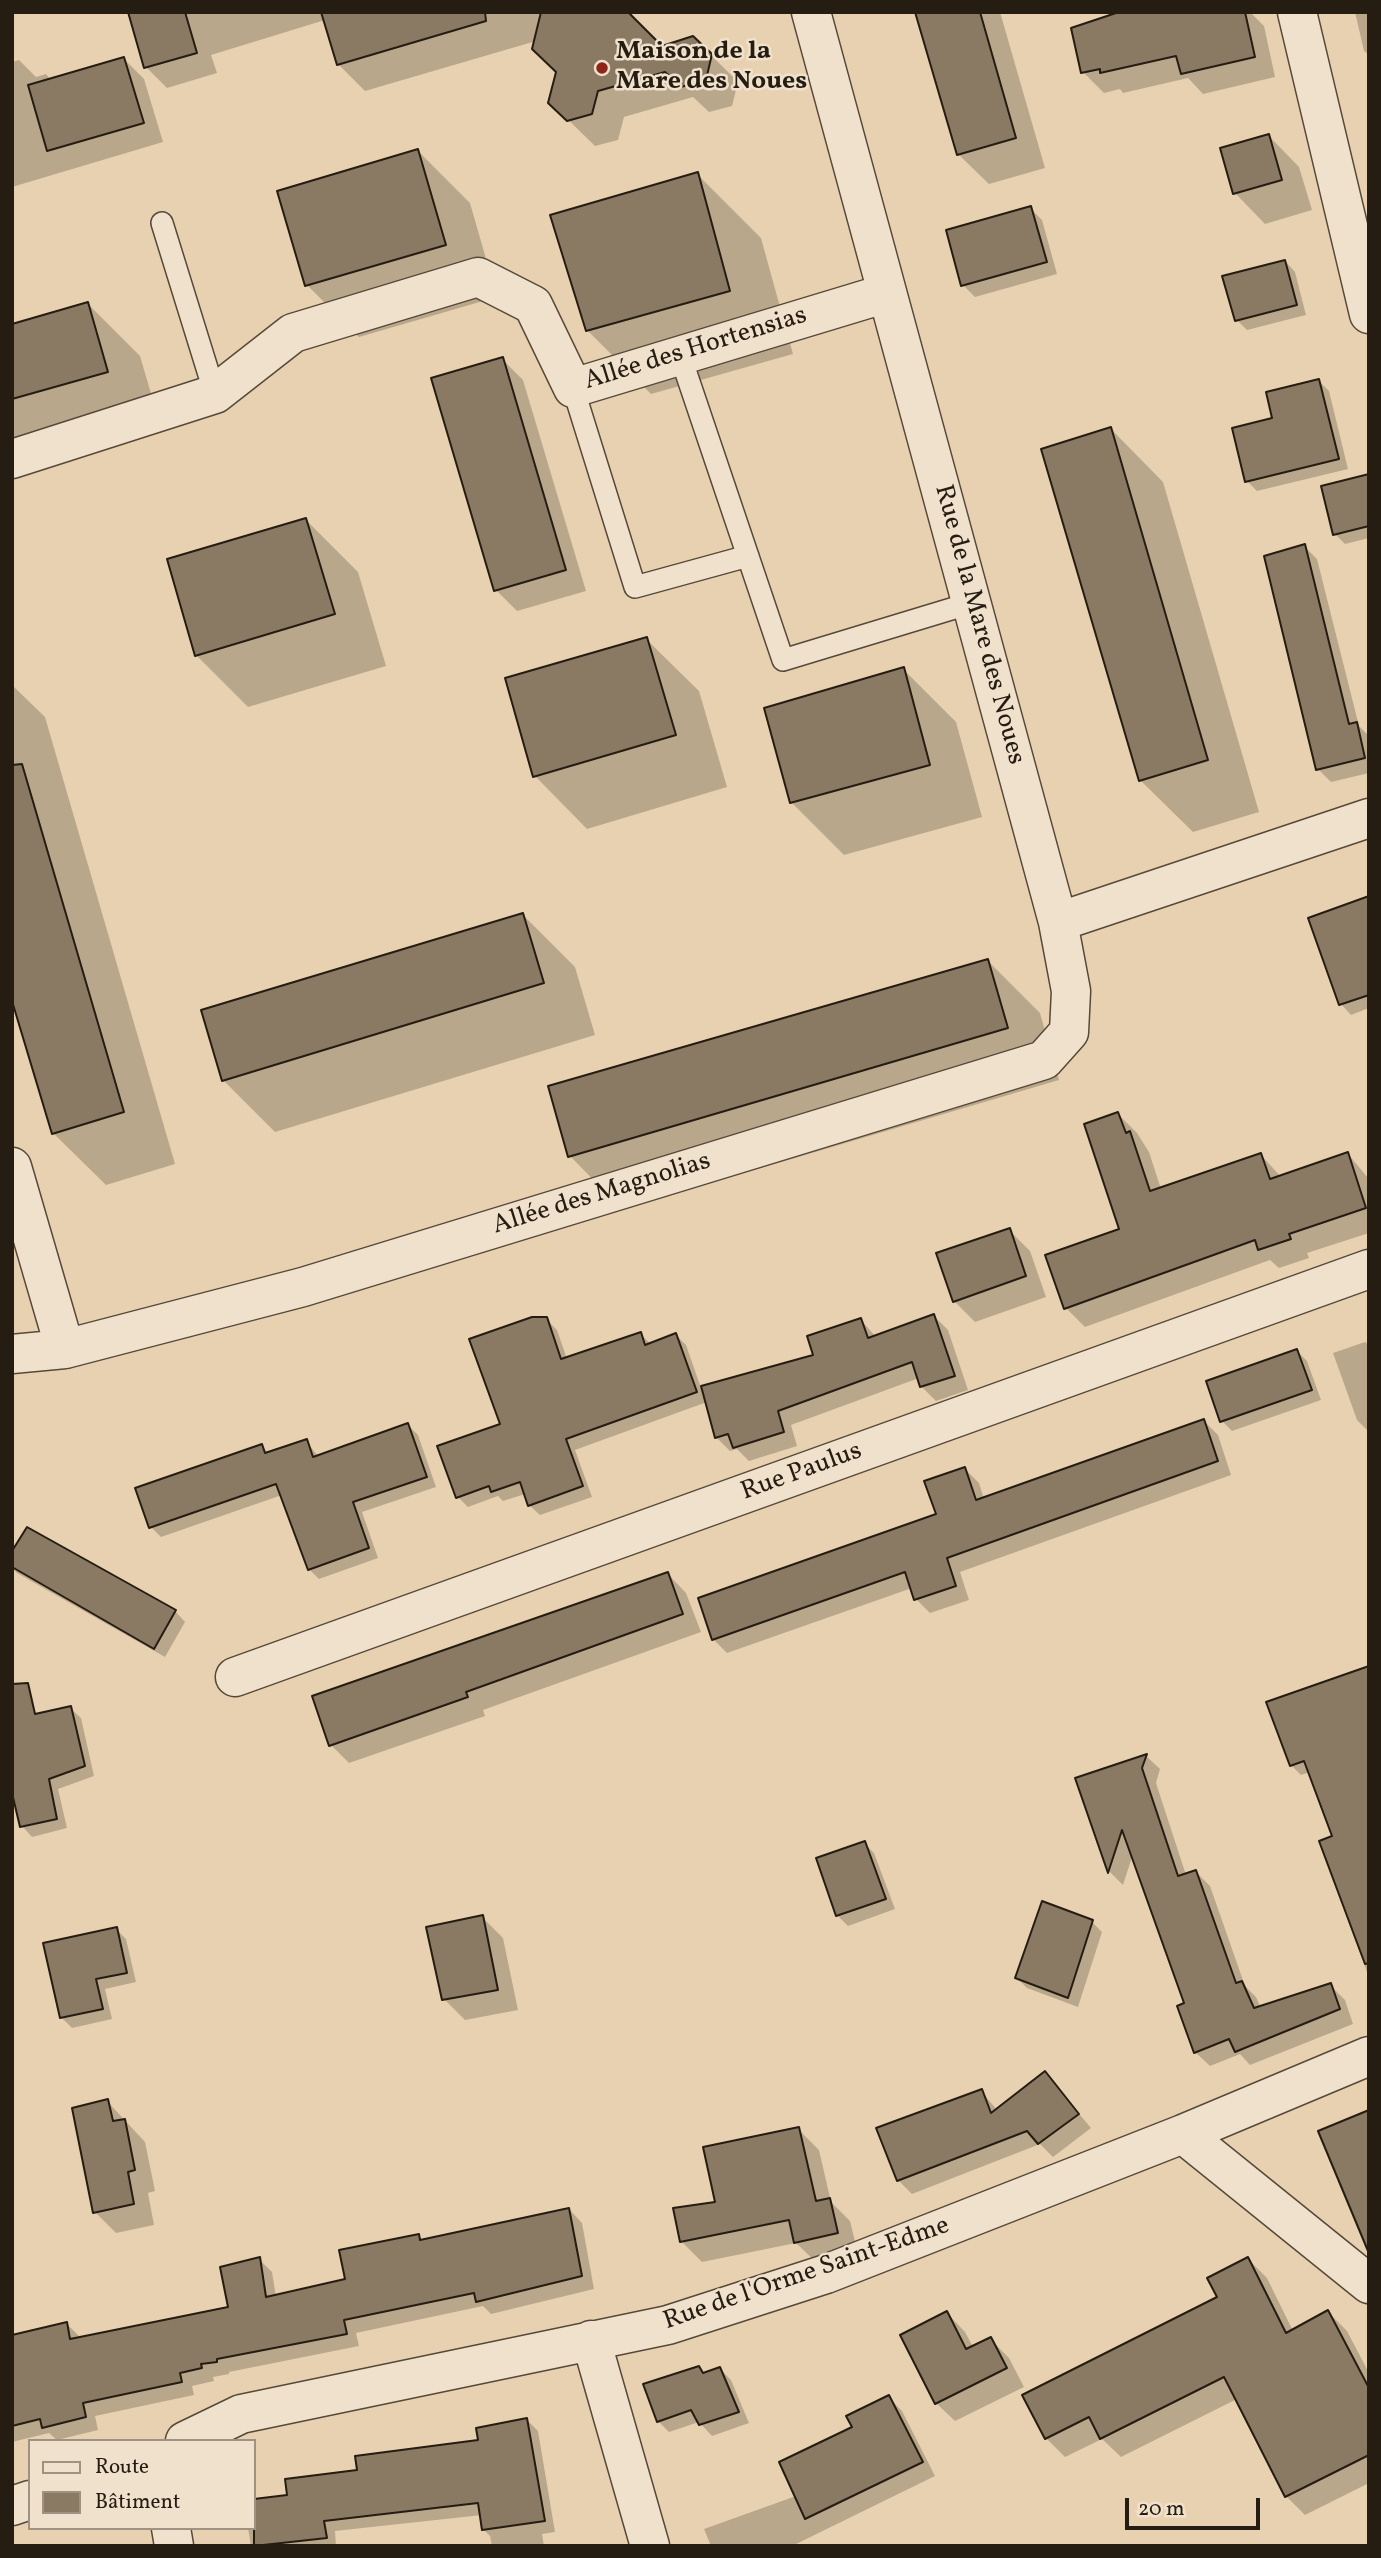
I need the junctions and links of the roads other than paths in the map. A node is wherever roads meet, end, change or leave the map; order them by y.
1 (811, 12) edge
2 (1297, 12) edge
3 (162, 223) dead end
4 (887, 293) junction
5 (1369, 314) edge
6 (680, 355) junction
7 (573, 388) junction
8 (215, 394) junction
9 (12, 459) edge
10 (748, 556) junction
11 (971, 603) junction
12 (1369, 818) edge
13 (1058, 922) junction
14 (12, 1167) edge
15 (1369, 1269) edge
16 (65, 1349) junction
17 (12, 1354) edge
18 (235, 1677) dead end
19 (1369, 2056) edge
20 (1183, 2134) junction
21 (1369, 2284) edge
22 (591, 2340) junction
23 (189, 2439) edge
24 (650, 2546) edge

1 - 4 street, Rue de la Mare des Noues
2 - 5 street
3 - 8 lane
4 - 6 street, Allée des Hortensias
4 - 11 street, Rue de la Mare des Noues
6 - 7 street, Allée des Hortensias
6 - 10 lane
7 - 8 street, Allée des Hortensias
7 - 10 lane
8 - 9 street, Allée des Hortensias
10 - 11 lane
11 - 13 street, Rue de la Mare des Noues
12 - 13 street
13 - 16 street, Allée des Magnolias
14 - 16 street
15 - 18 street, Rue Paulus
16 - 17 street, Allée des Magnolias
19 - 20 street, Rue de l'Orme Saint-Edme
20 - 21 street
20 - 22 street, Rue de l'Orme Saint-Edme
22 - 23 street, Rue de l'Orme Saint-Edme
22 - 24 street

